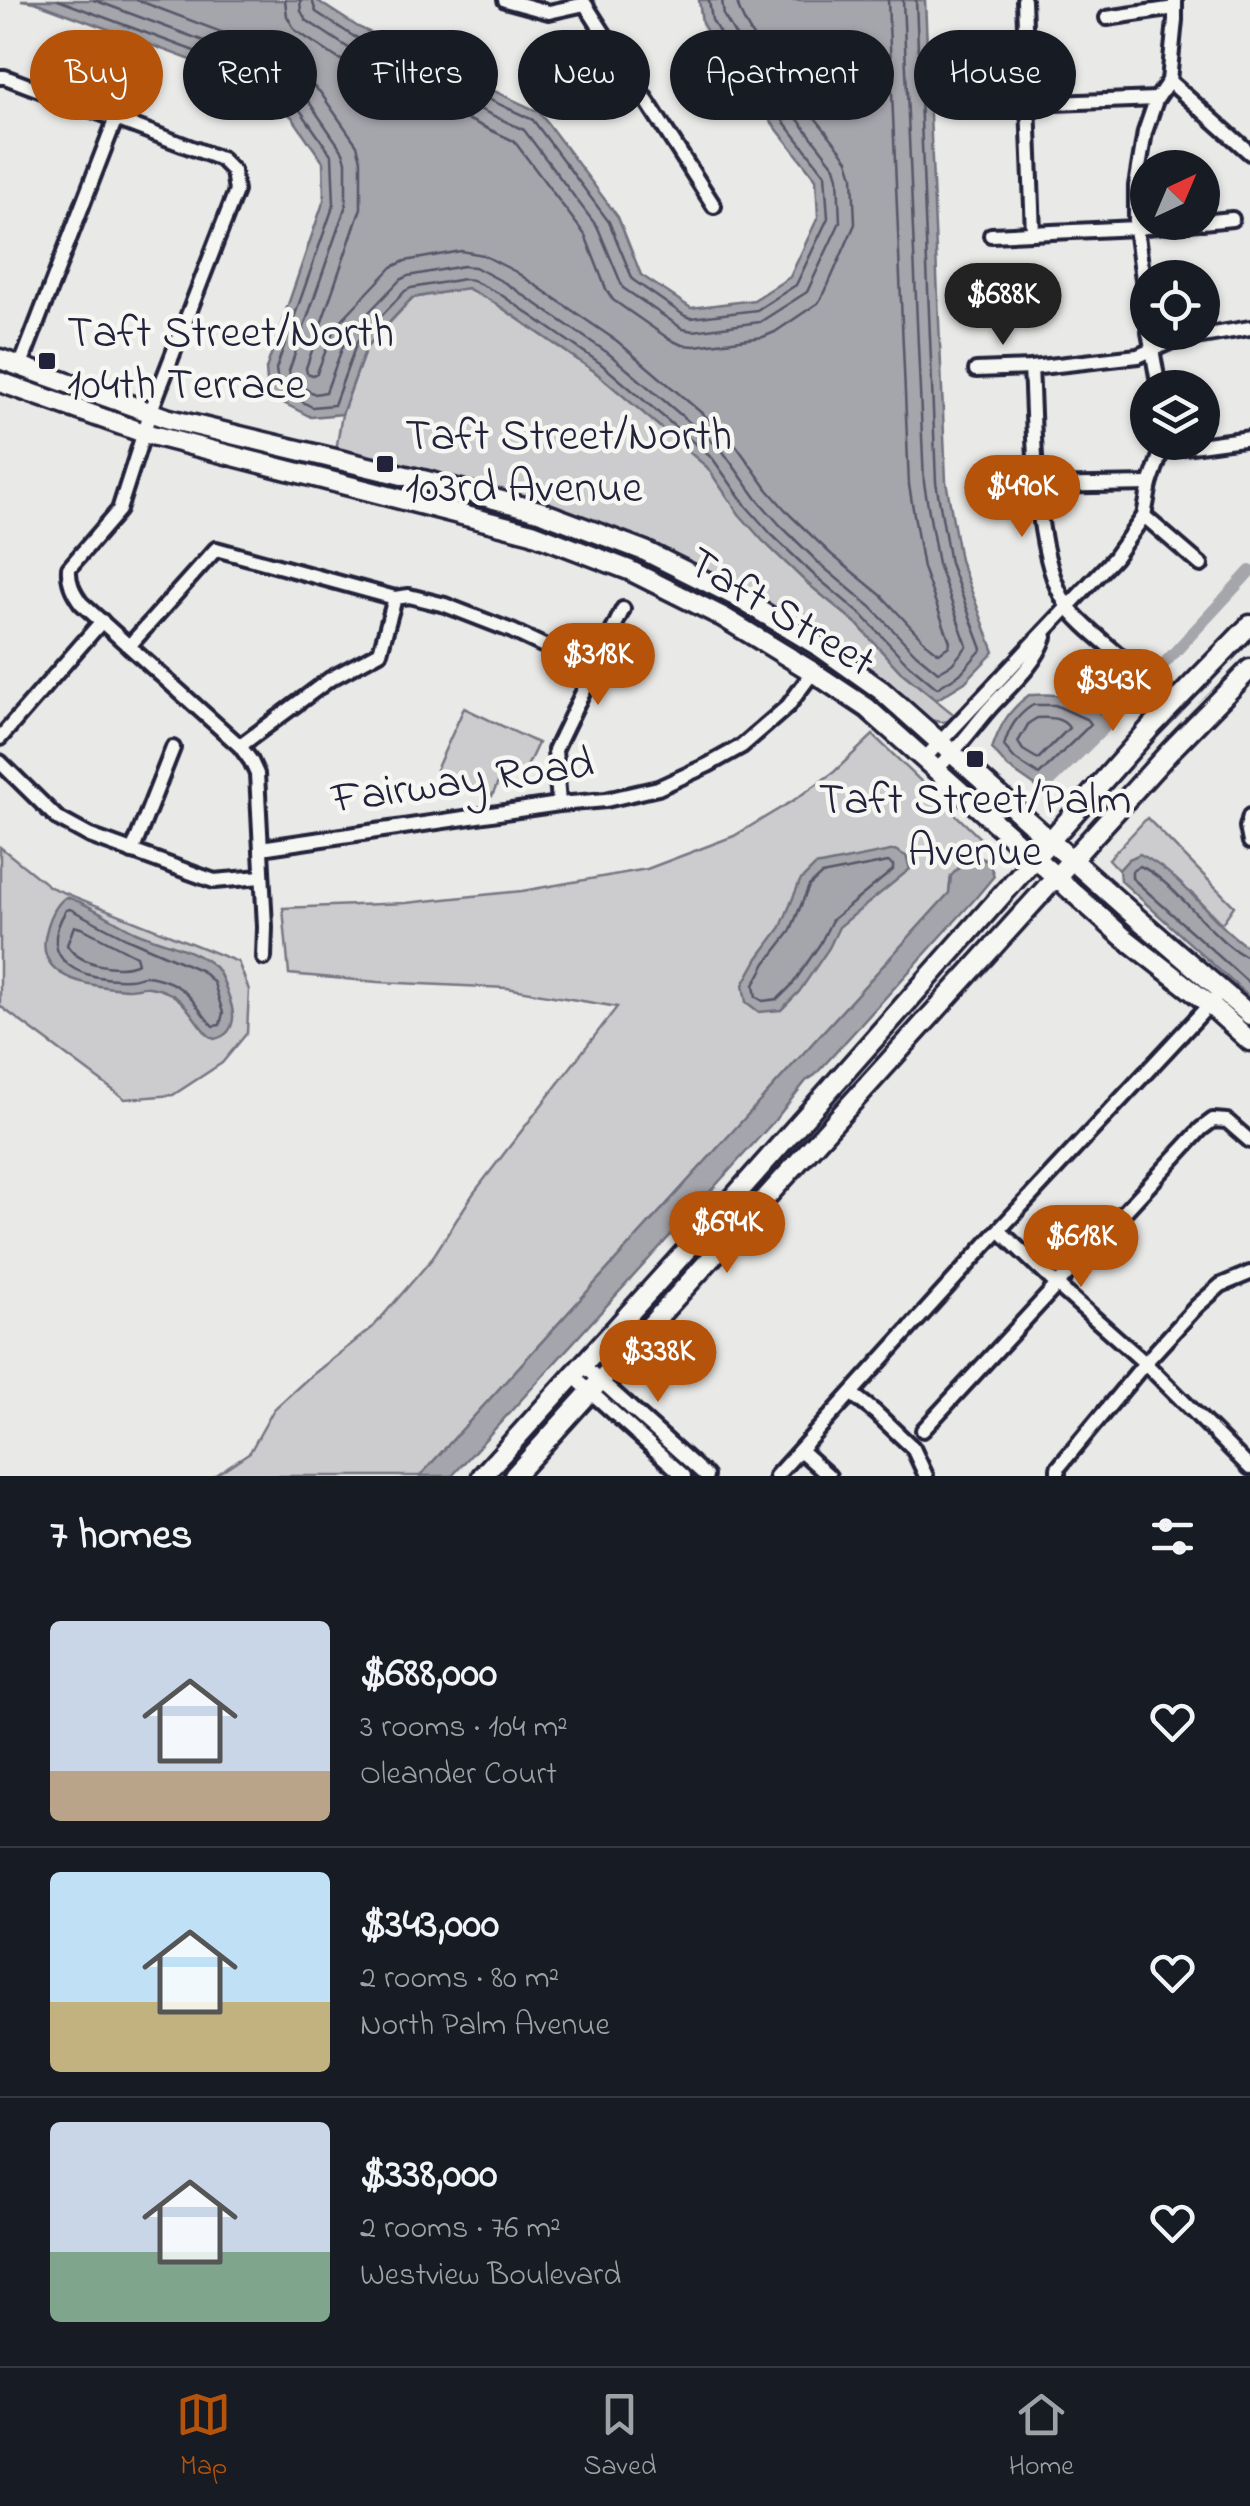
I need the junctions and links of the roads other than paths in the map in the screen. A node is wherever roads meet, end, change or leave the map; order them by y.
1 (505, 0) edge
2 (1024, 0) edge
3 (586, 2) edge
4 (1175, 4) edge
5 (1107, 18) dead end
6 (1025, 30) edge
7 (0, 77) edge
8 (1170, 81) junction
9 (30, 87) edge
10 (1156, 99) junction
11 (1076, 102) edge
12 (115, 120) edge
13 (121, 120) edge
14 (1029, 120) edge
15 (1142, 150) edge
16 (1250, 153) edge
17 (714, 206) dead end
18 (1232, 220) dead end
19 (1220, 221) edge
20 (1130, 228) edge
21 (1033, 233) junction
22 (991, 235) dead end
23 (1250, 328) edge
24 (1220, 333) edge
25 (1149, 350) edge
26 (0, 359) edge
27 (20, 367) junction
28 (1031, 368) junction
29 (976, 370) dead end
30 (0, 382) edge
31 (147, 423) junction
32 (1250, 438) edge
33 (1220, 441) edge
34 (1158, 460) edge
35 (1150, 484) junction
36 (1038, 486) junction
37 (1144, 516) junction
38 (1201, 565) dead end
39 (395, 598) junction
40 (1067, 607) junction
41 (623, 609) dead end
42 (102, 621) junction
43 (1250, 625) edge
44 (129, 646) junction
45 (1128, 662) dead end
46 (593, 669) junction
47 (1250, 669) edge
48 (813, 672) junction
49 (0, 738) edge
50 (240, 746) junction
51 (947, 747) junction
52 (173, 748) dead end
53 (0, 762) edge
54 (931, 764) junction
55 (559, 804) junction
56 (1248, 821) edge
57 (1050, 839) junction
58 (1250, 842) edge
59 (261, 848) junction
60 (132, 852) junction
61 (1034, 857) junction
62 (1072, 859) junction
63 (261, 877) junction
64 (1056, 877) junction
65 (264, 958) dead end
66 (1216, 998) junction
67 (1250, 1015) edge
68 (1250, 1041) edge
69 (1250, 1141) edge
70 (729, 1202) junction
71 (747, 1219) junction
72 (1000, 1230) junction
73 (1250, 1273) edge
74 (1057, 1285) junction
75 (1145, 1363) junction
76 (578, 1370) junction
77 (595, 1386) junction
78 (852, 1394) junction
79 (923, 1430) dead end
80 (800, 1450) junction
81 (670, 1463) edge
82 (1250, 1468) edge
83 (482, 1476) edge
84 (514, 1476) edge
85 (684, 1476) edge
86 (706, 1476) edge
87 (776, 1476) edge
88 (829, 1476) edge
89 (926, 1476) edge
90 (1058, 1476) edge

1 - 3 street
2 - 6 street
3 - 17 street
4 - 5 street
4 - 8 street
7 - 9 street
8 - 10 street
8 - 16 street
10 - 11 street
10 - 15 street
12 - 27 street
13 - 31 street
14 - 21 street
18 - 19 street
20 - 21 street
21 - 22 street
23 - 24 street
25 - 28 street
26 - 27 street, Taft Street
27 - 31 street, Taft Street
28 - 29 street
28 - 36 street
30 - 31 street, Taft Street
31 - 42 street
31 - 48 street, Taft Street
31 - 51 street, Taft Street
32 - 33 street
34 - 35 street
35 - 36 street
35 - 37 street
36 - 40 street
37 - 38 street
37 - 40 street
39 - 44 street
39 - 46 street
39 - 50 street
40 - 45 street
40 - 51 street
41 - 46 street
42 - 44 street
42 - 49 street
43 - 57 street
44 - 50 street
46 - 55 street
47 - 62 street
48 - 54 street, Taft Street
48 - 55 street, Fairway Road
50 - 59 street
51 - 54 street
51 - 57 street, Taft Street
52 - 60 street
53 - 60 street
54 - 61 street, Taft Street
55 - 59 street, Fairway Road
56 - 58 street
57 - 61 street
57 - 62 street, Taft Street
59 - 63 street
60 - 63 street
61 - 64 street, Taft Street
61 - 70 street
62 - 64 street
62 - 66 street, Taft Street
63 - 65 street
64 - 66 street, Taft Street
64 - 71 street
66 - 67 street, Taft Street
66 - 68 street, Taft Street
66 - 72 street
69 - 74 street
70 - 71 street
70 - 76 street
71 - 77 street
72 - 74 street
72 - 78 street
73 - 75 street
74 - 75 street
74 - 79 street
75 - 82 street
75 - 90 street
76 - 77 street
76 - 83 street
77 - 81 street
77 - 84 street
78 - 80 street
78 - 89 street
80 - 87 street
80 - 88 street
81 - 85 street
81 - 86 street

